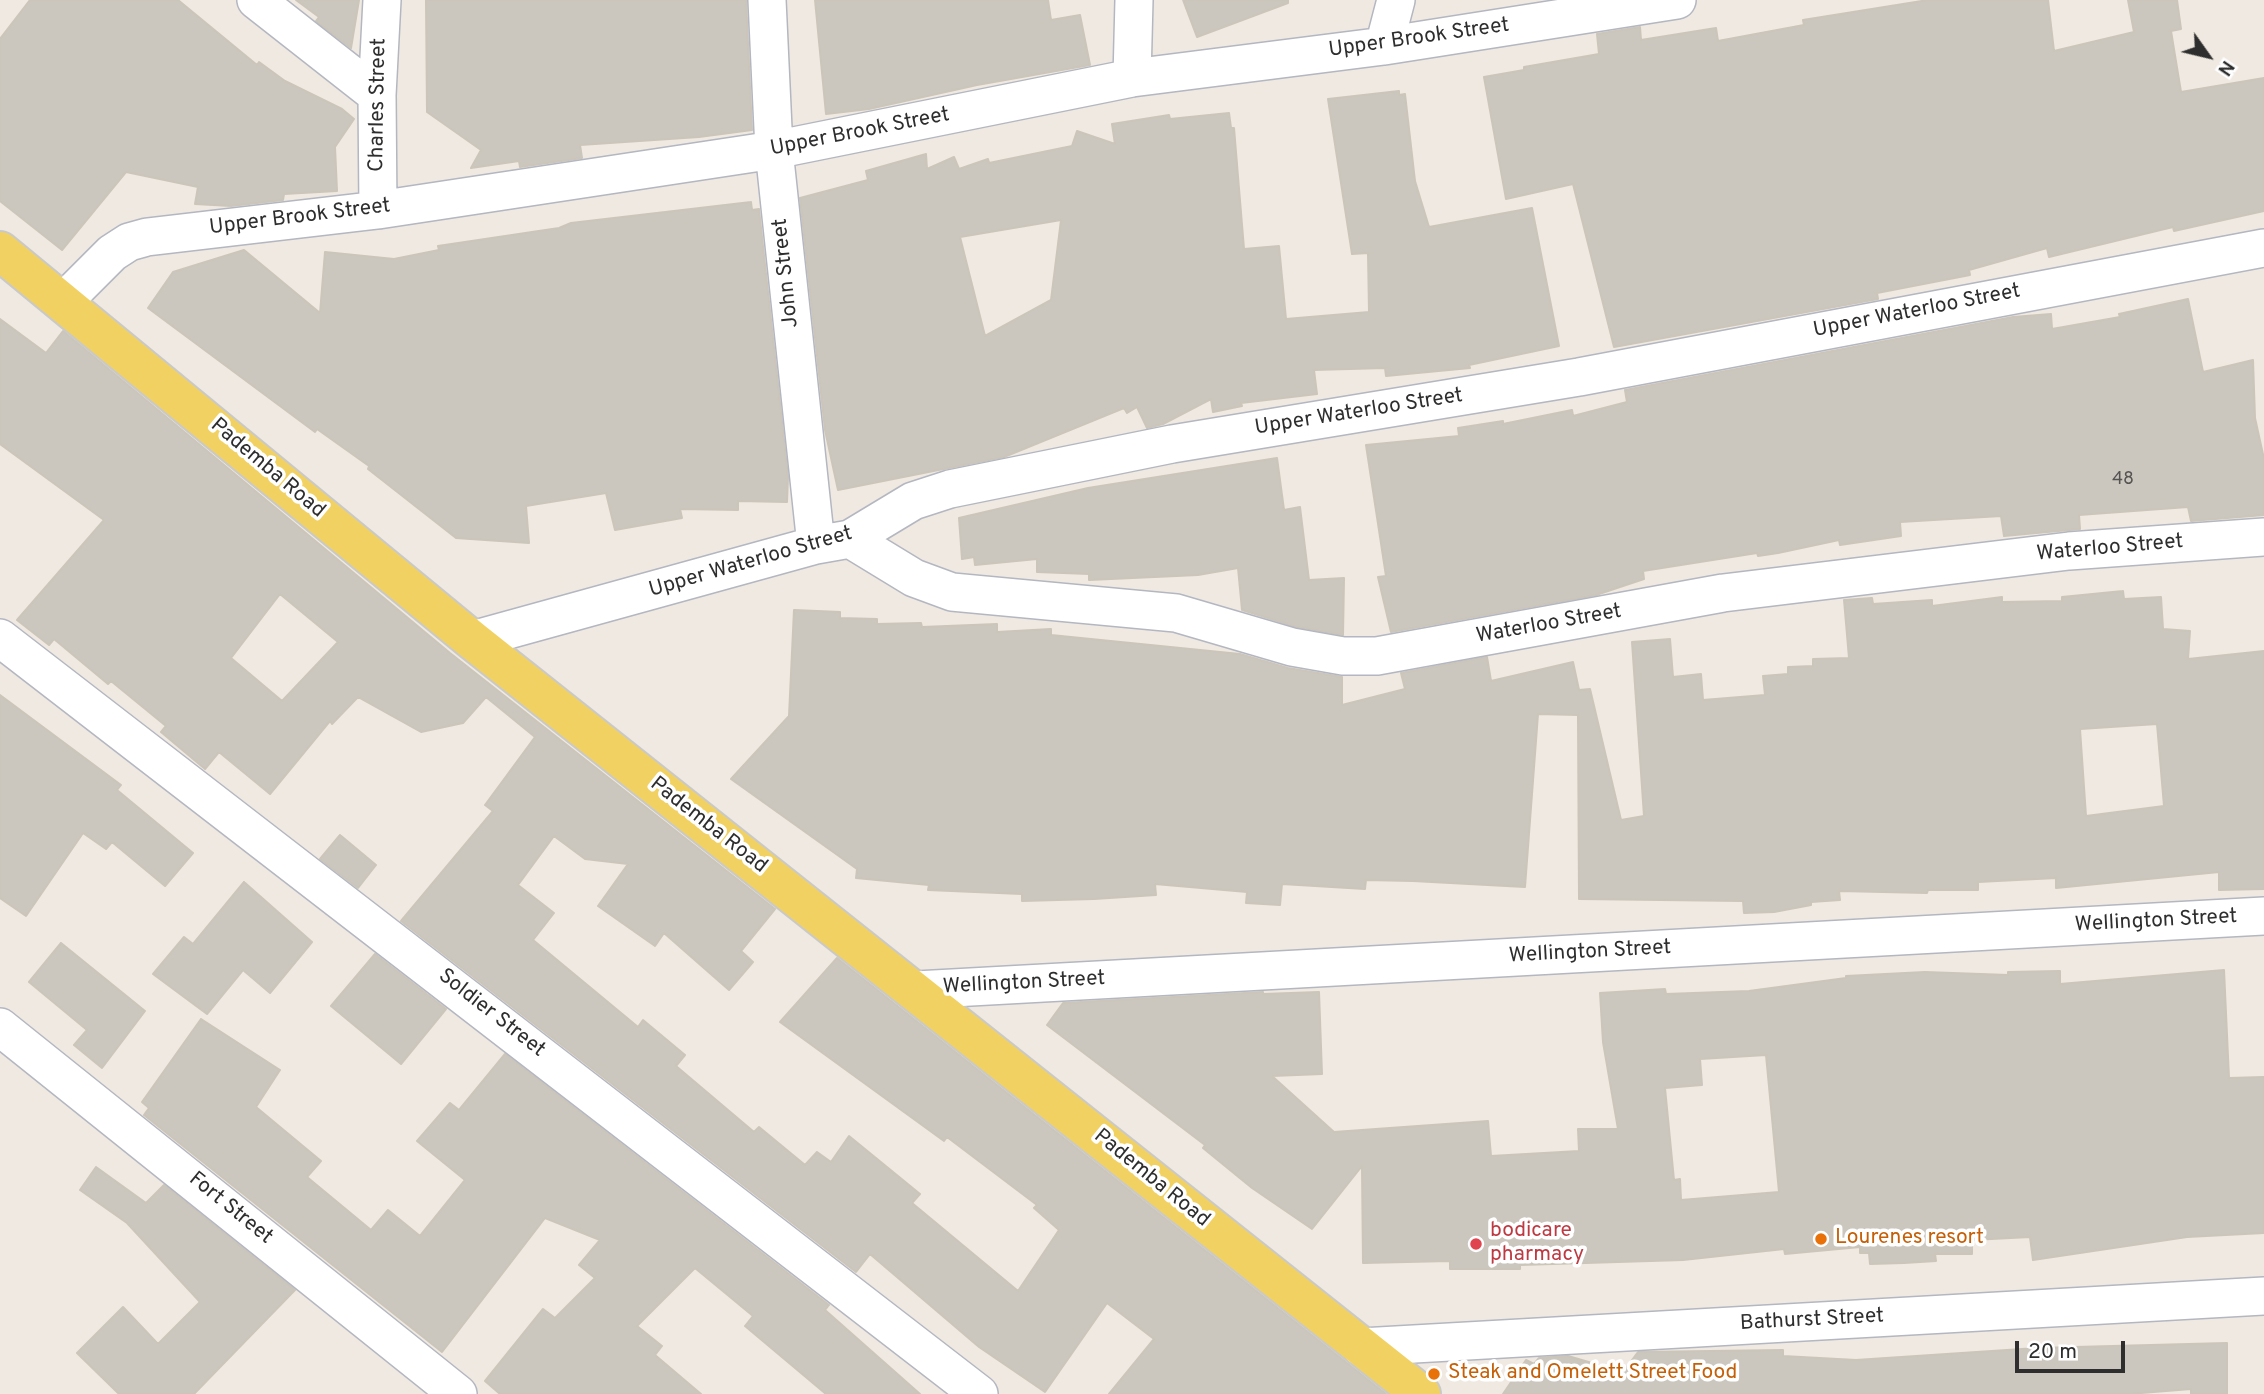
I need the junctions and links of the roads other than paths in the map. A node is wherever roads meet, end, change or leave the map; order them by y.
1 (256, 0) edge
2 (382, 0) edge
3 (768, 0) edge
4 (1134, 0) edge
5 (1396, 0) edge
6 (1677, 0) edge
7 (1384, 46) junction
8 (1132, 78) junction
9 (377, 95) junction
10 (774, 150) junction
11 (378, 210) junction
12 (2264, 248) edge
13 (0, 251) edge
14 (64, 301) junction
15 (2264, 537) edge
16 (833, 542) junction
17 (0, 638) edge
18 (472, 640) junction
19 (2264, 916) edge
20 (916, 990) junction
21 (0, 1027) edge
22 (2264, 1296) edge
23 (1361, 1347) junction
24 (458, 1394) edge
25 (979, 1394) edge
26 (1422, 1394) edge

1 - 9 street
2 - 9 street, Charles Street
3 - 10 street, John Street
4 - 8 street
5 - 7 street
6 - 7 street, Upper Brook Street
7 - 8 street, Upper Brook Street
8 - 10 street, Upper Brook Street
9 - 11 street, Charles Street
10 - 11 street, Upper Brook Street
10 - 16 street, John Street
11 - 14 street, Upper Brook Street
12 - 16 street, Upper Waterloo Street
13 - 14 main road, Pademba Road
14 - 18 main road, Pademba Road
15 - 16 street, Waterloo Street
16 - 18 street, Upper Waterloo Street
17 - 25 street, Soldier Street
18 - 20 main road, Pademba Road
19 - 20 street, Wellington Street
20 - 23 main road, Pademba Road
21 - 24 street, Fort Street
22 - 23 street, Bathurst Street
23 - 26 main road, Pademba Road

